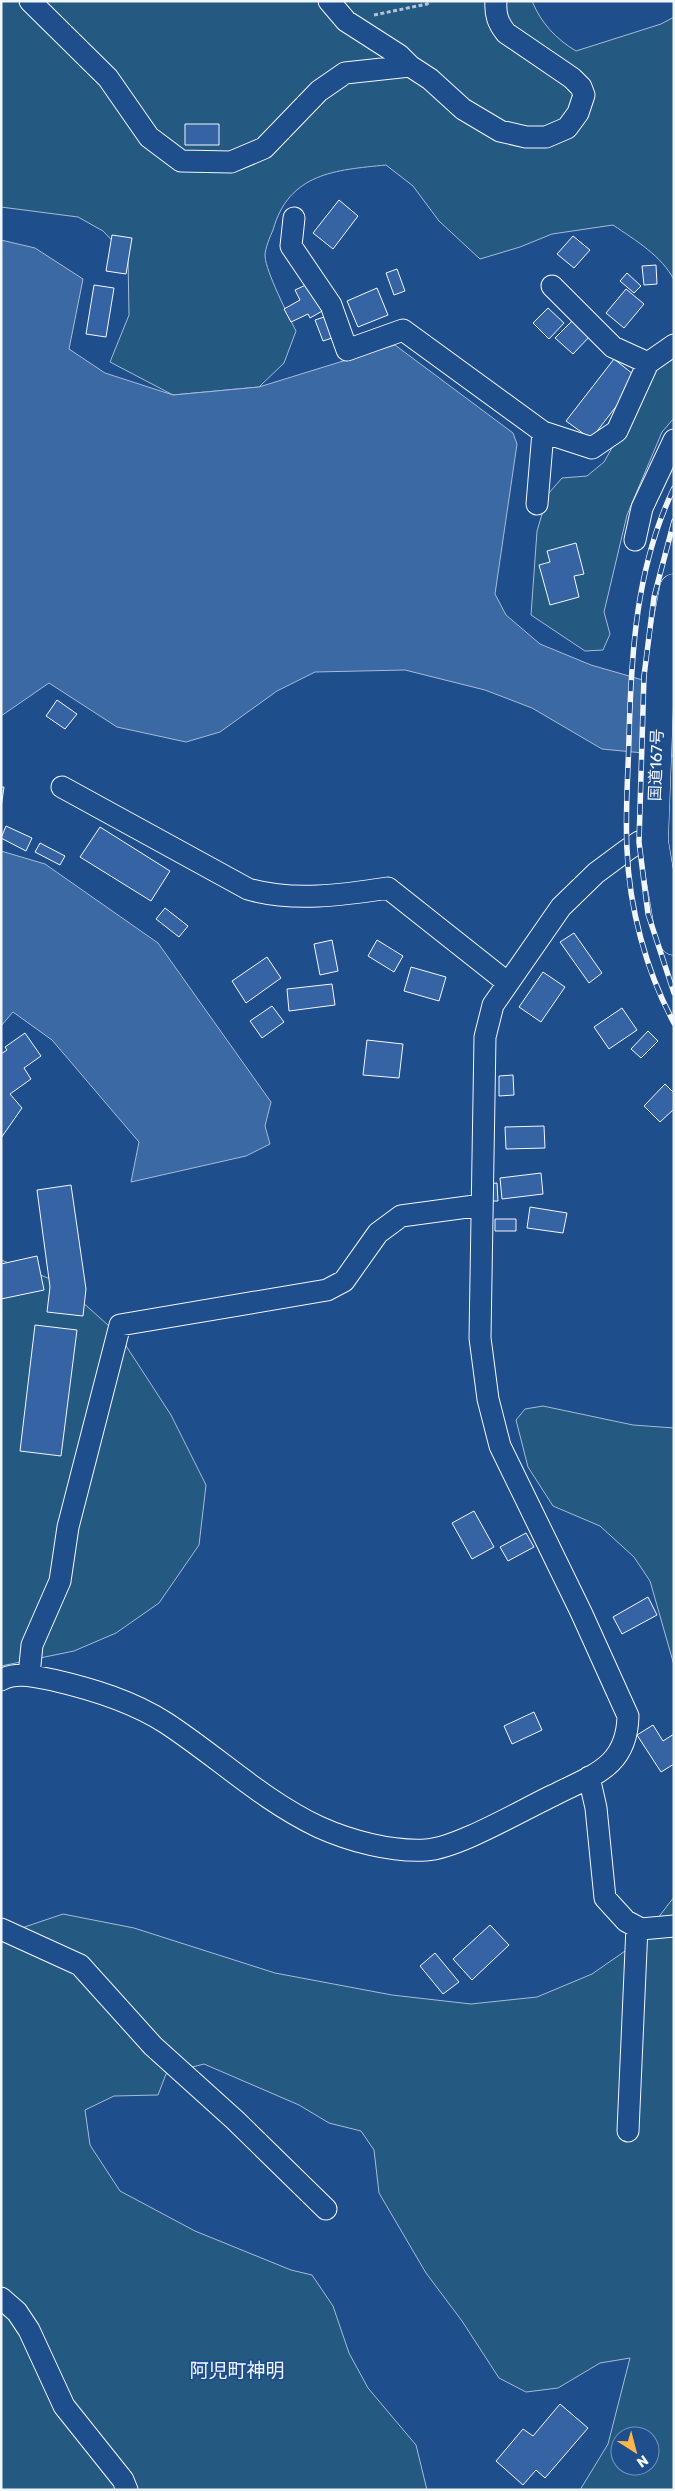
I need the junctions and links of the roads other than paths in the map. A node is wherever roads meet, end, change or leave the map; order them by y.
1 (30, 1) edge
2 (329, 1) edge
3 (496, 1) edge
4 (410, 66) junction
5 (294, 218) dead end
6 (552, 286) dead end
7 (674, 345) edge
8 (648, 363) junction
9 (543, 432) junction
10 (674, 440) edge
11 (537, 504) dead end
12 (635, 540) dead end
13 (674, 588) edge
14 (62, 787) dead end
15 (654, 841) junction
16 (674, 941) edge
17 (508, 983) junction
18 (482, 1205) junction
19 (29, 1675) junction
20 (1, 1680) edge
21 (589, 1777) junction
22 (674, 1926) edge
23 (637, 1927) junction
24 (1, 1929) edge
25 (628, 2131) dead end
26 (326, 2209) dead end
27 (1, 2298) edge
28 (127, 2490) edge

1 - 4 street
2 - 4 street
3 - 4 street
5 - 9 street
6 - 8 street
7 - 8 street
8 - 9 street
9 - 11 street
10 - 12 street
13 - 15 highway, 国道167号
14 - 17 street
15 - 16 highway, 国道167号
15 - 17 street
17 - 18 street
18 - 19 street
18 - 21 street
19 - 20 street
19 - 21 street
21 - 23 street
22 - 23 street
23 - 25 street
24 - 26 street
27 - 28 street

